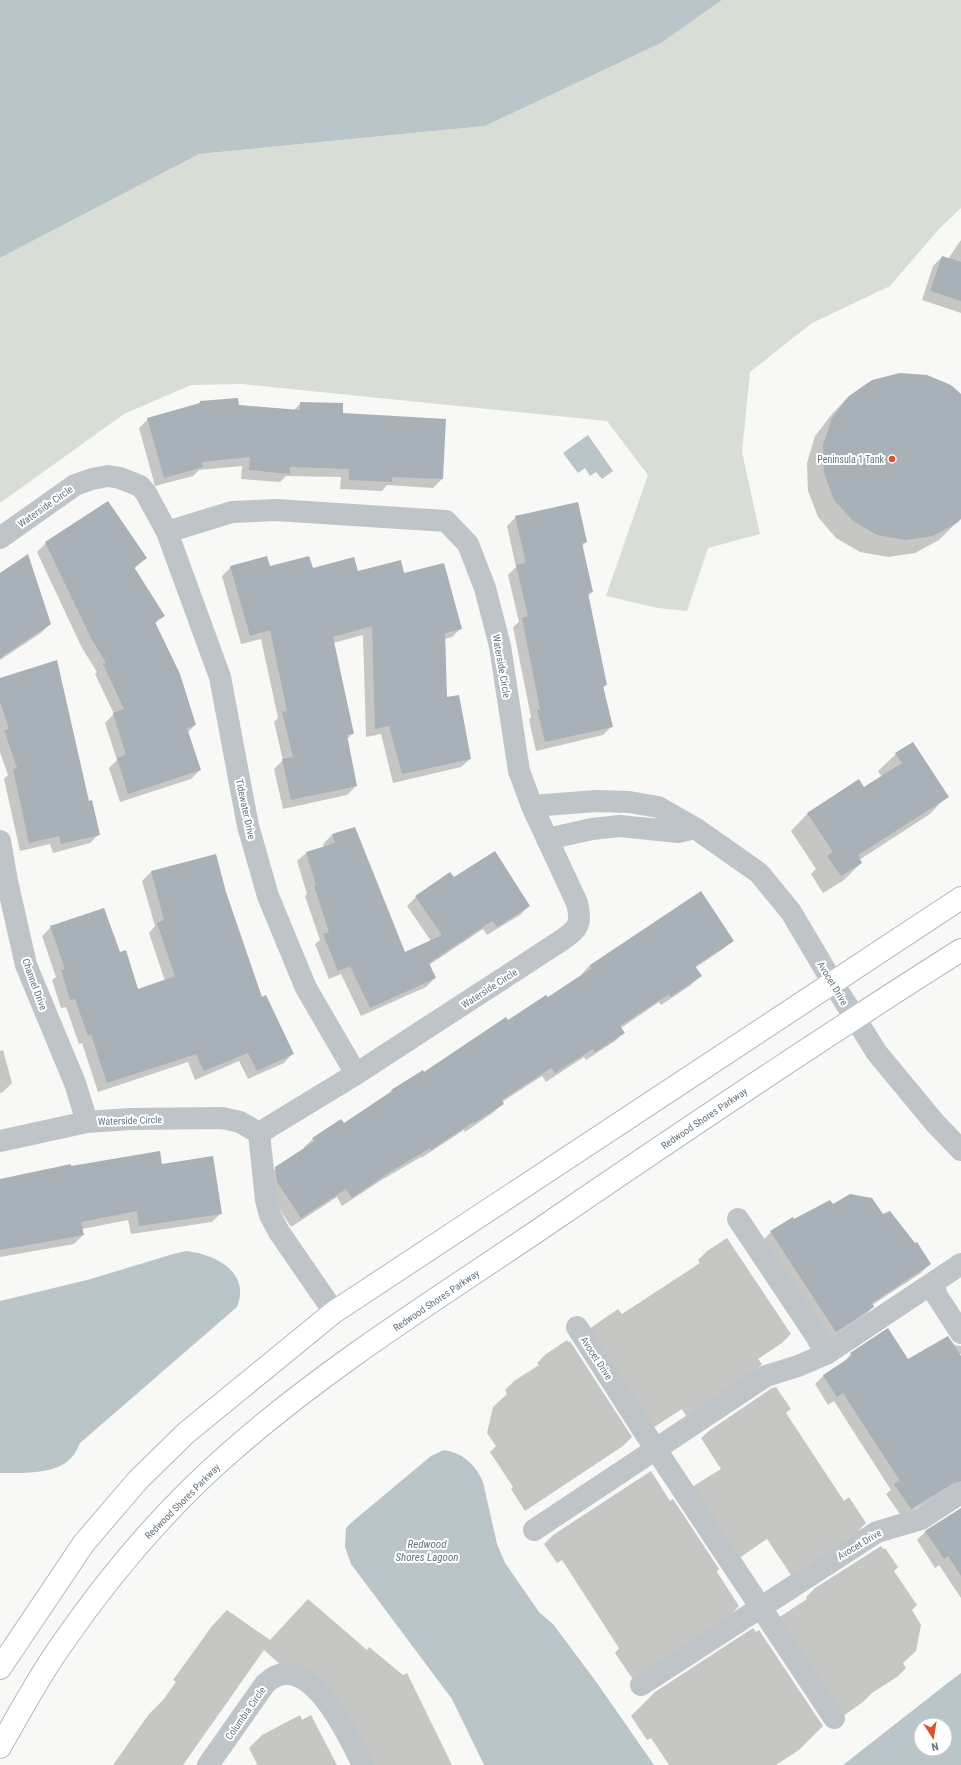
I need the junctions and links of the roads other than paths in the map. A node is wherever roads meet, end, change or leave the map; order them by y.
1 (167, 532) junction
2 (0, 538) edge
3 (532, 806) junction
4 (695, 828) junction
5 (547, 839) junction
6 (0, 841) edge
7 (961, 898) edge
8 (961, 950) edge
9 (833, 983) junction
10 (855, 1018) junction
11 (356, 1074) junction
12 (87, 1122) junction
13 (259, 1132) junction
14 (0, 1141) edge
15 (961, 1150) edge
16 (738, 1219) dead end
17 (961, 1264) edge
18 (933, 1284) junction
19 (334, 1312) junction
20 (577, 1326) dead end
21 (961, 1333) edge
22 (826, 1354) junction
23 (657, 1449) junction
24 (961, 1493) edge
25 (534, 1530) dead end
26 (761, 1606) junction
27 (0, 1668) edge
28 (641, 1685) dead end
29 (834, 1718) dead end
30 (0, 1747) edge
31 (208, 1765) edge
32 (363, 1765) edge

1 - 2 street, Waterside Circle
1 - 3 street, Waterside Circle
1 - 11 street, Tidewater Drive
3 - 4 street, Avocet Drive
3 - 5 street, Waterside Circle
4 - 5 street
4 - 9 street, Avocet Drive
5 - 11 street, Waterside Circle
6 - 12 street, Channel Drive
7 - 9 main road
8 - 10 main road, Redwood Shores Parkway
9 - 10 street, Avocet Drive
9 - 19 main road
10 - 15 street, Avocet Drive
10 - 30 main road, Redwood Shores Parkway
11 - 13 street, Waterside Circle
12 - 13 street, Waterside Circle
12 - 14 street, Waterside Circle
13 - 19 street
16 - 22 street
17 - 18 street
18 - 21 street
18 - 22 street
19 - 27 main road
20 - 23 street, Avocet Drive
22 - 23 street
23 - 25 street
23 - 26 street, Avocet Drive
24 - 26 street, Avocet Drive
26 - 28 street, Avocet Drive
26 - 29 street, Avocet Drive
31 - 32 street, Columbia Circle

